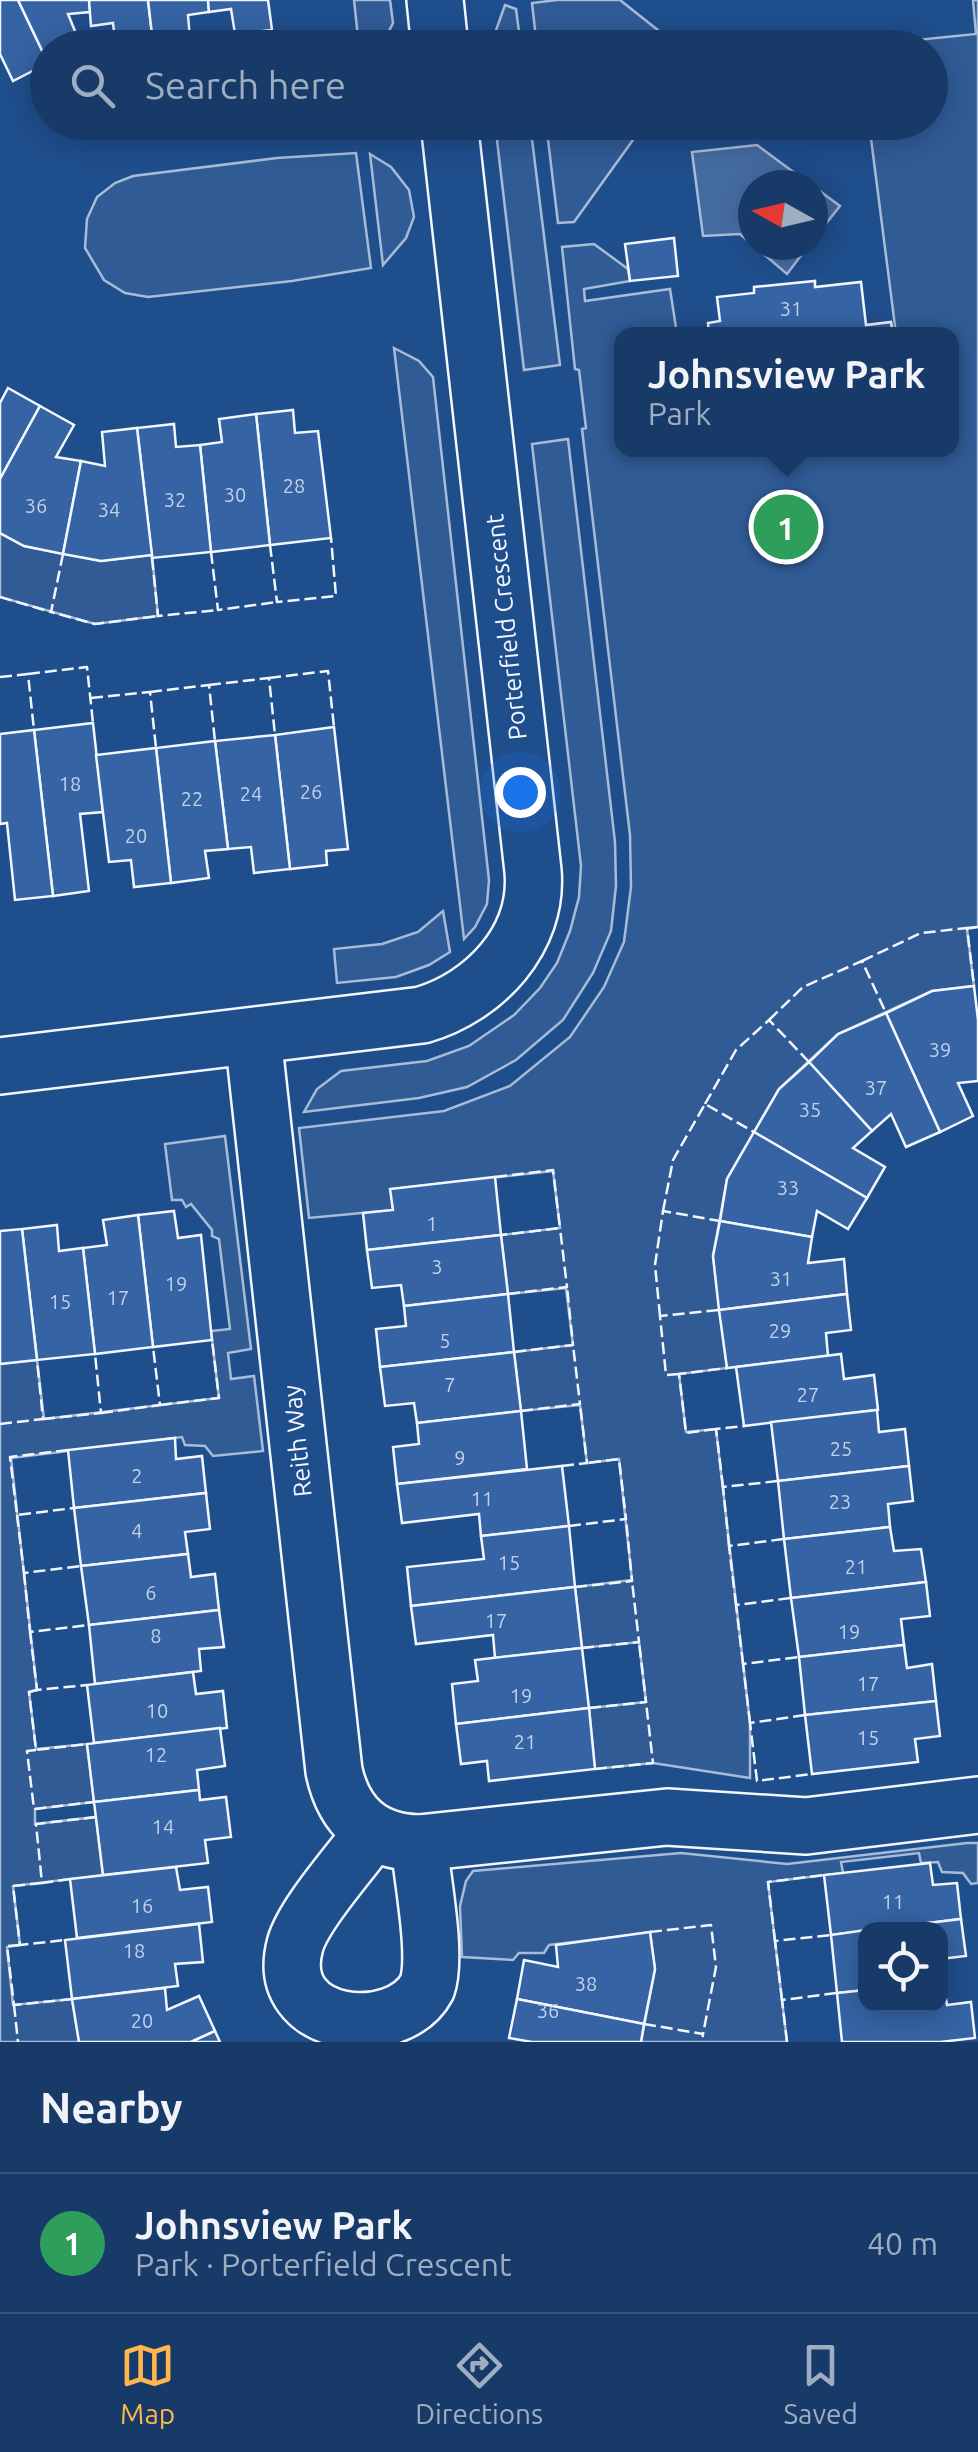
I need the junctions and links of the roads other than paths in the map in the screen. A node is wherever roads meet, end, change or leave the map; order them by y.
1 (435, 0) edge
2 (438, 30) edge
3 (450, 140) edge
4 (253, 1037) junction
5 (0, 1066) edge
6 (978, 1805) edge

1 - 2 street
3 - 4 street, Porterfield Crescent
4 - 5 street, Porterfield Crescent
4 - 6 street, Reith Way

